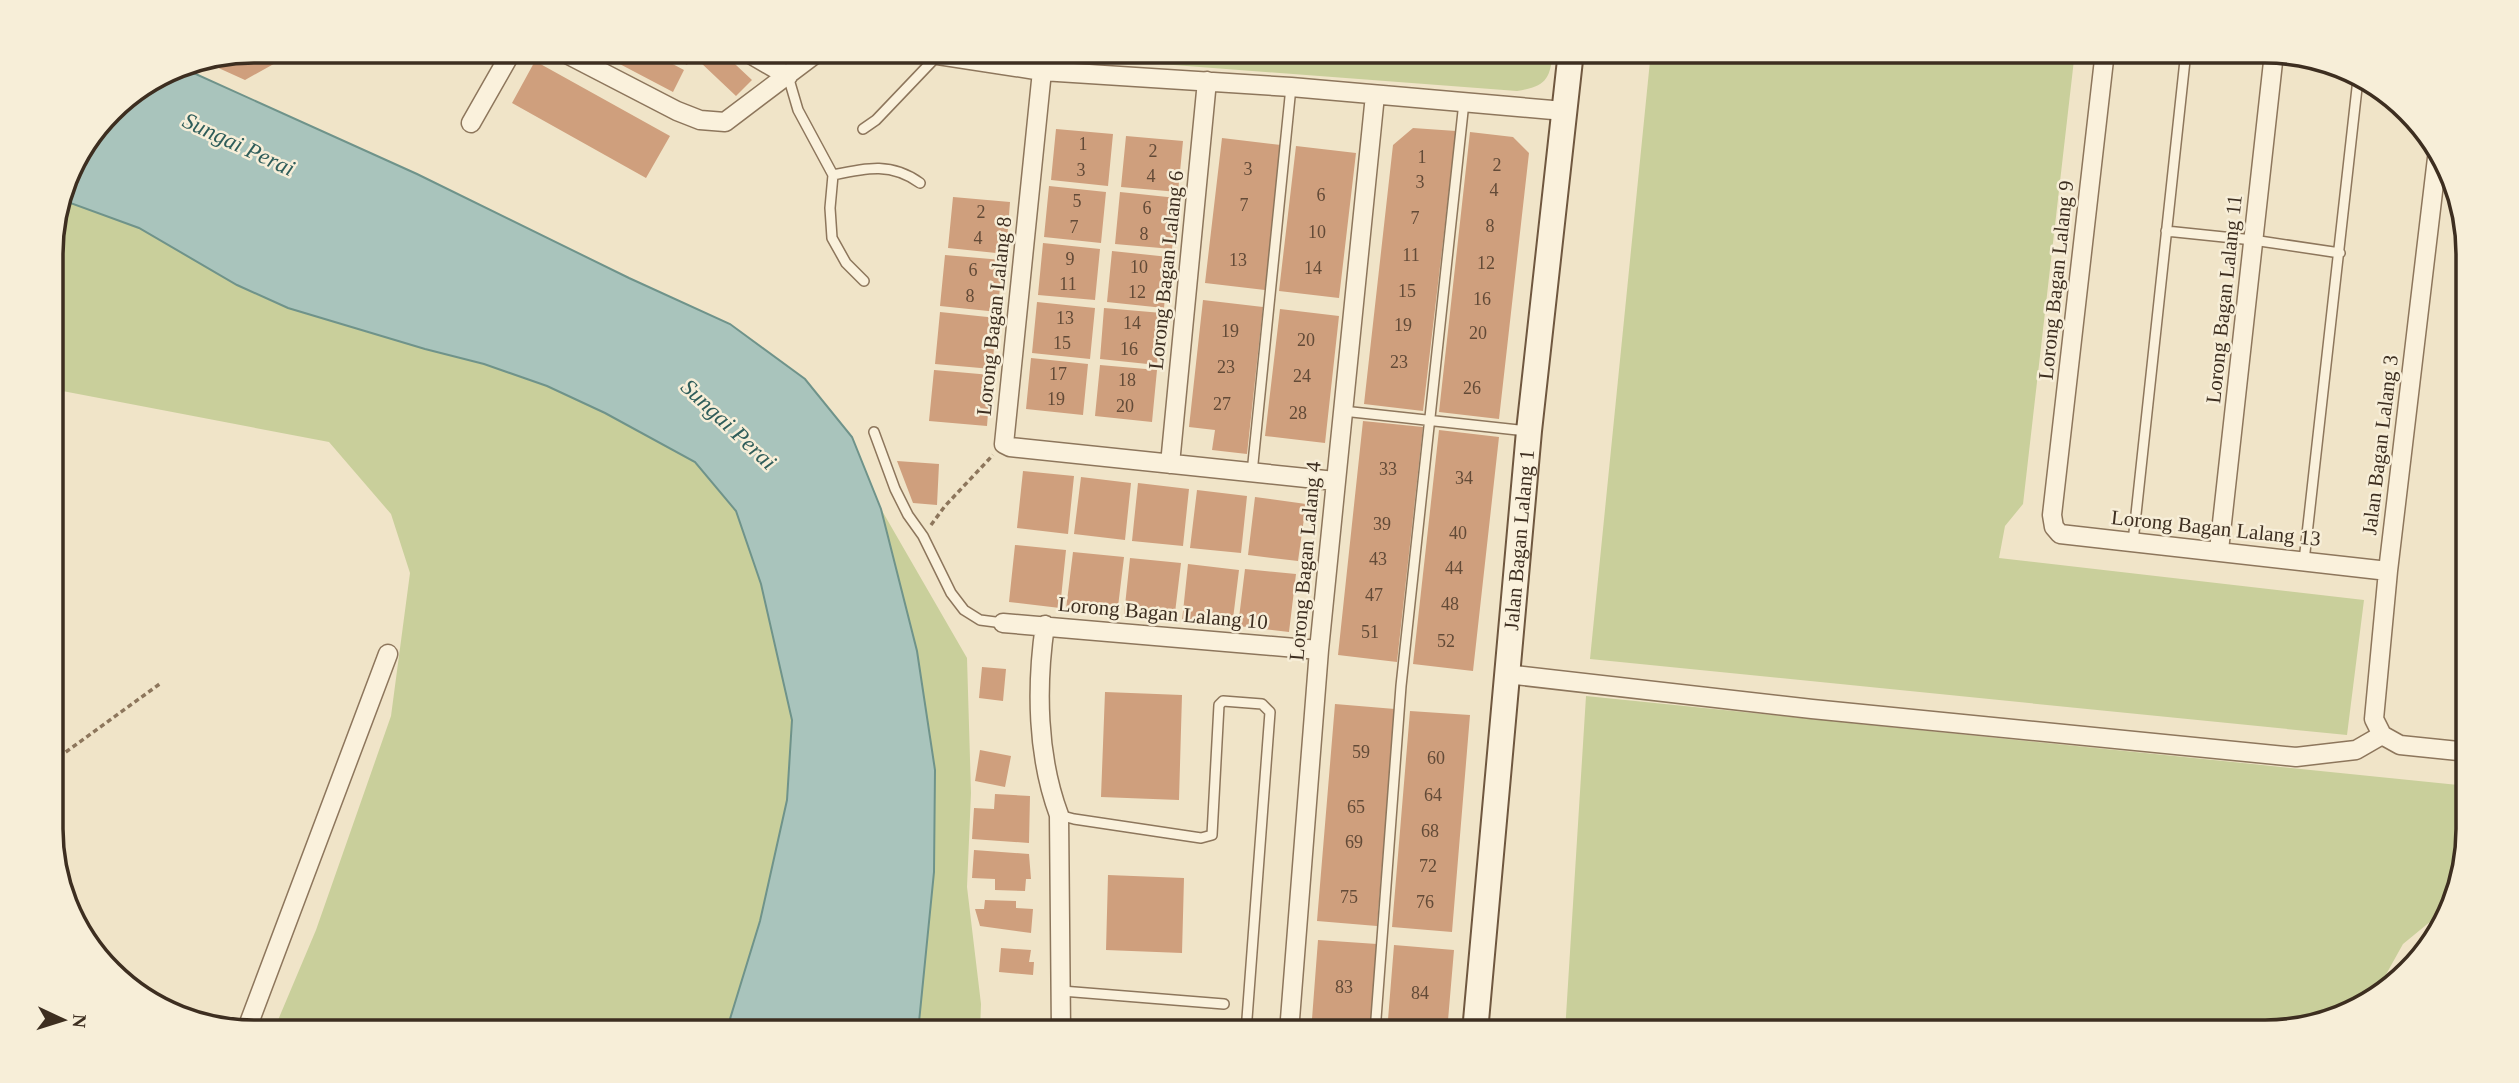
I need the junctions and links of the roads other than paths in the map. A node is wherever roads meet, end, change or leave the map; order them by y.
1 (505, 63) edge
2 (585, 63) edge
3 (766, 63) edge
4 (804, 63) edge
5 (925, 63) edge
6 (994, 63) edge
7 (1570, 63) edge
8 (2104, 63) edge
9 (2185, 63) edge
10 (2273, 63) edge
11 (1042, 71) junction
12 (788, 76) junction
13 (1207, 81) junction
14 (1291, 87) junction
15 (2357, 88) edge
16 (1375, 95) junction
17 (1464, 103) junction
18 (1564, 111) junction
19 (471, 123) dead end
20 (863, 129) dead end
21 (2436, 170) edge
22 (833, 175) junction
23 (920, 183) dead end
24 (2166, 231) junction
25 (2253, 240) junction
26 (2340, 253) junction
27 (864, 281) dead end
28 (1343, 411) junction
29 (1430, 422) junction
30 (1529, 431) junction
31 (874, 432) dead end
32 (1170, 464) junction
33 (1252, 473) junction
34 (1335, 481) junction
35 (2052, 515) joint
36 (2133, 542) junction
37 (2219, 550) junction
38 (2304, 561) junction
39 (2388, 571) junction
40 (1003, 623) joint
41 (1045, 625) junction
42 (1319, 649) junction
43 (388, 654) dead end
44 (1506, 674) junction
45 (2382, 735) junction
46 (2456, 751) edge
47 (1059, 815) junction
48 (1062, 991) junction
49 (1224, 1004) dead end
50 (250, 1020) edge
51 (1062, 1020) edge
52 (1247, 1020) edge
53 (1290, 1020) edge
54 (1376, 1020) edge
55 (1476, 1020) edge

1 - 19 street
2 - 12 street
3 - 12 street
4 - 12 street
5 - 20 lane
6 - 11 street
7 - 18 main road, Jalan Bagan Lalang 1
8 - 35 street, Lorong Bagan Lalang 9
9 - 24 lane
10 - 25 street, Lorong Bagan Lalang 11
11 - 13 street
11 - 32 street, Lorong Bagan Lalang 8
12 - 22 lane
13 - 14 street
13 - 32 street, Lorong Bagan Lalang 6
14 - 16 street
14 - 33 lane
15 - 26 lane
16 - 17 street
16 - 28 street, Lorong Bagan Lalang 4
17 - 18 street
17 - 29 lane
18 - 30 main road, Jalan Bagan Lalang 1
21 - 39 street, Jalan Bagan Lalang 3
22 - 23 lane
22 - 27 lane
24 - 25 lane
24 - 36 lane
25 - 26 lane
25 - 37 street, Lorong Bagan Lalang 11
26 - 38 lane
28 - 29 lane
28 - 34 street, Lorong Bagan Lalang 4
29 - 30 lane
29 - 54 lane
30 - 44 main road, Jalan Bagan Lalang 1
31 - 40 lane
32 - 33 street, Lorong Bagan Lalang 8
33 - 34 street, Lorong Bagan Lalang 8
34 - 42 street, Lorong Bagan Lalang 4
35 - 36 street, Lorong Bagan Lalang 13
36 - 37 street, Lorong Bagan Lalang 13
37 - 38 street, Lorong Bagan Lalang 13
38 - 39 street, Lorong Bagan Lalang 13
39 - 45 street, Jalan Bagan Lalang 3
40 - 41 street, Lorong Bagan Lalang 10
41 - 42 street, Lorong Bagan Lalang 10
41 - 47 street
42 - 53 street, Lorong Bagan Lalang 4
43 - 50 street
44 - 45 street
44 - 55 main road, Jalan Bagan Lalang 1
45 - 46 street
47 - 48 street
47 - 52 lane
48 - 49 lane
48 - 51 street

